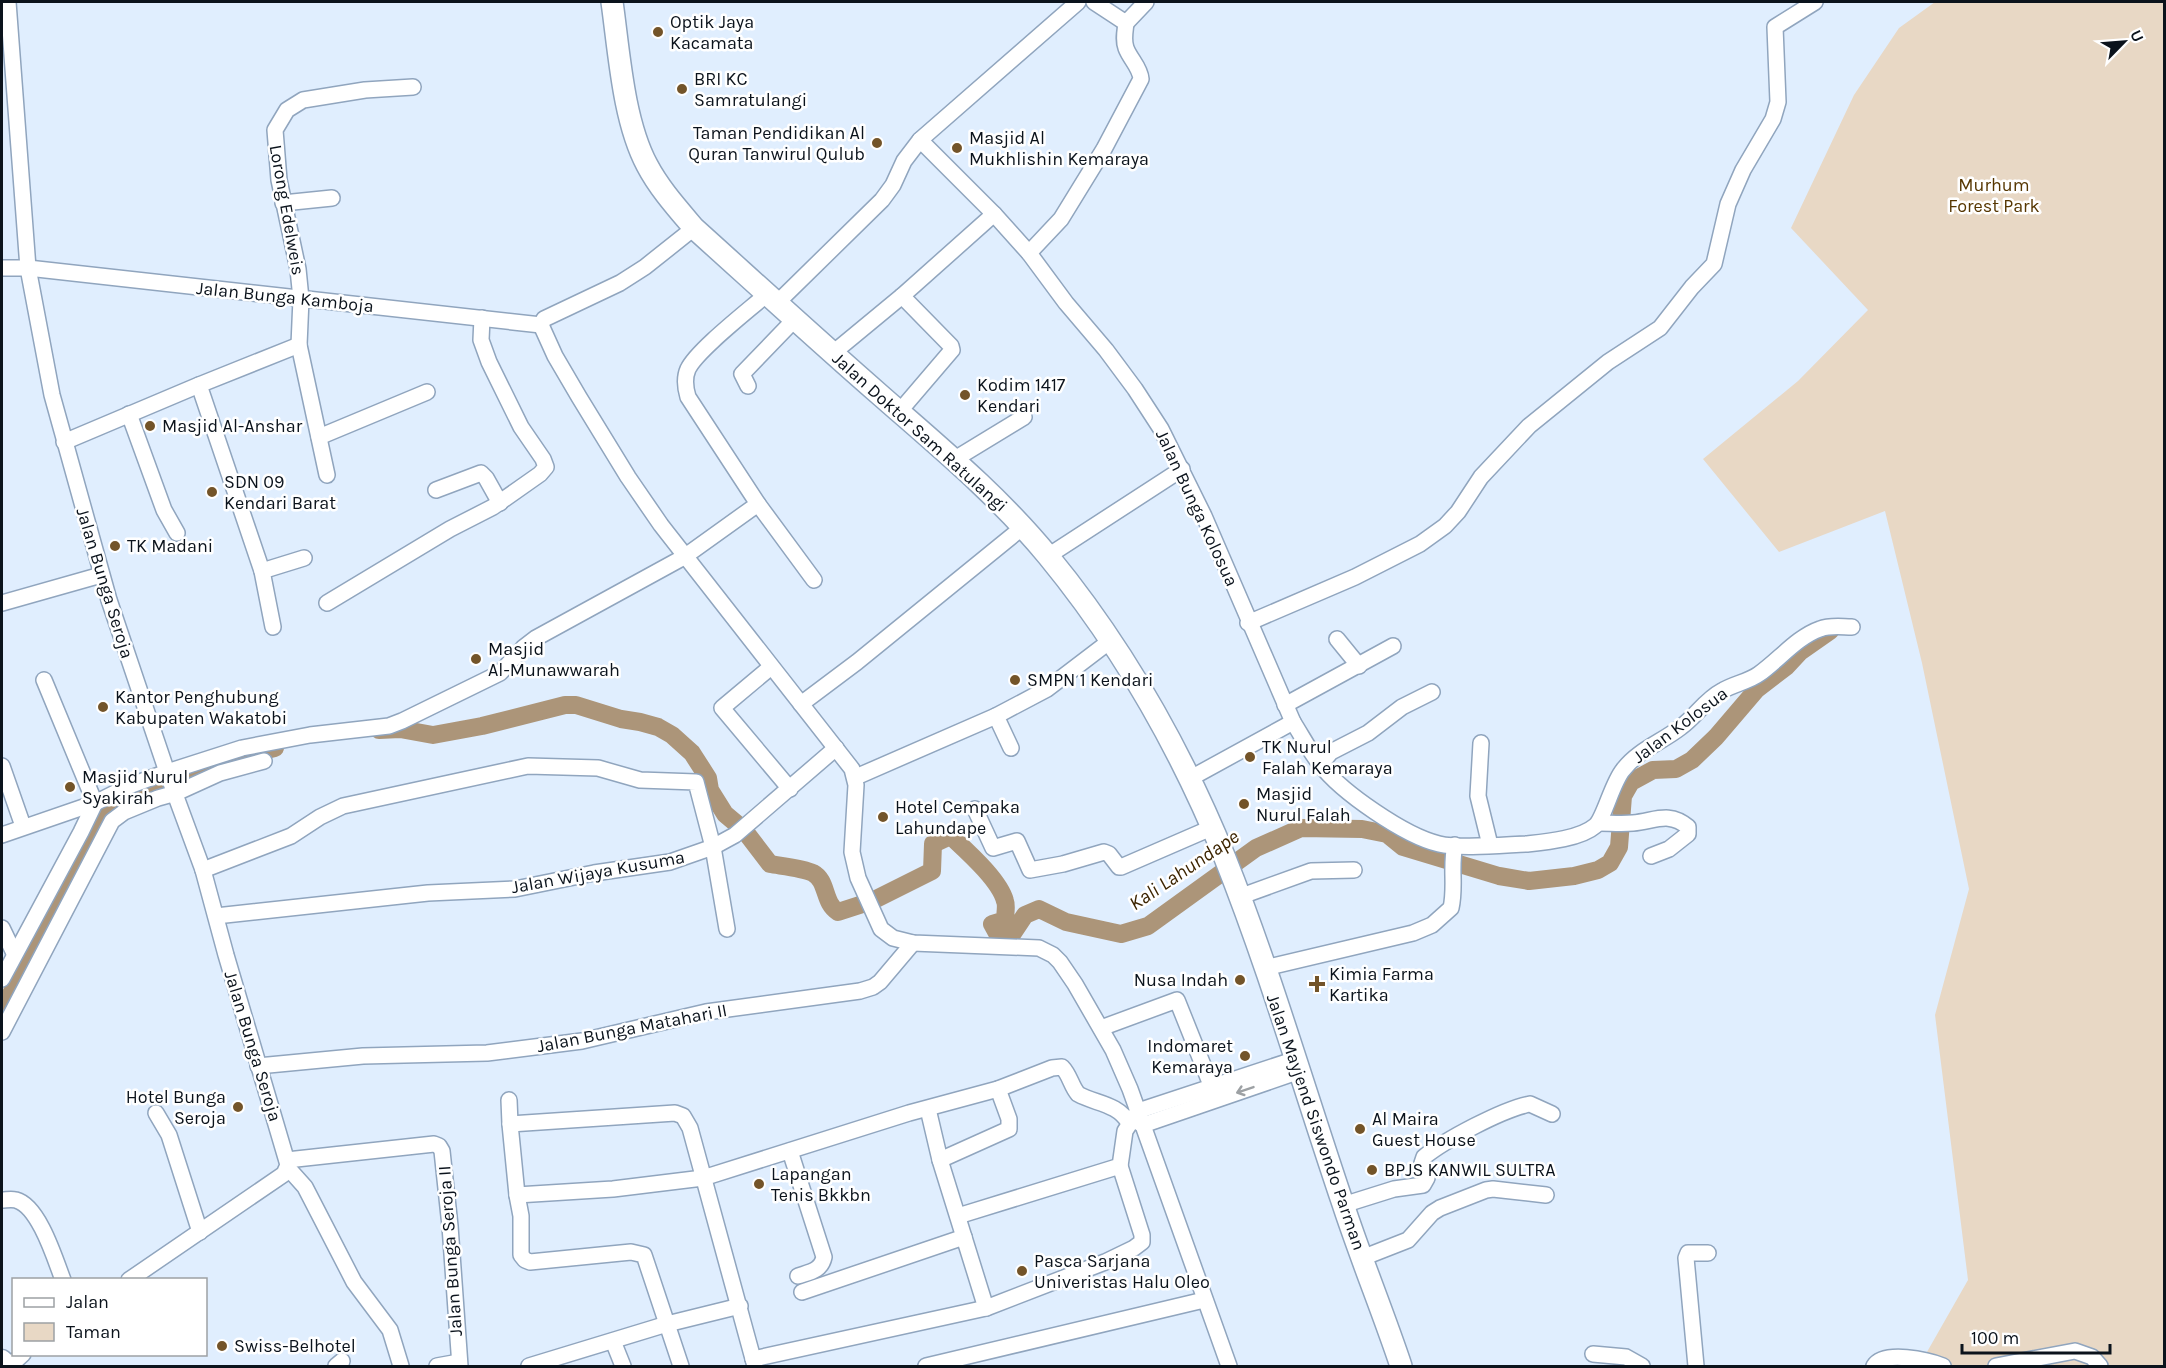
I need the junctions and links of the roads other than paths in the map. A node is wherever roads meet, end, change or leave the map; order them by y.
1 (8, 2) edge
2 (612, 2) edge
3 (1094, 2) edge
4 (1146, 2) edge
5 (1815, 2) edge
6 (1074, 3) edge
7 (1126, 23) junction
8 (413, 87) dead end
9 (920, 140) junction
10 (332, 198) dead end
11 (283, 203) junction
12 (994, 214) junction
13 (694, 228) junction
14 (1029, 253) junction
15 (2, 268) edge
16 (28, 268) junction
17 (902, 296) junction
18 (772, 298) junction
19 (301, 299) junction
20 (482, 318) junction
21 (796, 318) junction
22 (541, 325) junction
23 (299, 345) junction
24 (832, 353) junction
25 (199, 385) junction
26 (748, 386) dead end
27 (427, 392) dead end
28 (899, 412) junction
29 (129, 414) junction
30 (1024, 417) dead end
31 (319, 437) junction
32 (64, 442) junction
33 (955, 459) junction
34 (1182, 469) junction
35 (327, 475) dead end
36 (436, 490) dead end
37 (500, 503) junction
38 (758, 504) junction
39 (1023, 527) junction
40 (177, 533) dead end
41 (1048, 556) junction
42 (684, 557) junction
43 (304, 558) dead end
44 (262, 571) junction
45 (101, 575) junction
46 (814, 580) dead end
47 (2, 603) edge
48 (327, 603) dead end
49 (1248, 622) junction
50 (273, 627) dead end
51 (1852, 627) dead end
52 (1336, 639) dead end
53 (1110, 641) junction
54 (1393, 646) dead end
55 (1359, 666) junction
56 (771, 667) junction
57 (44, 680) dead end
58 (1432, 692) dead end
59 (801, 704) junction
60 (1285, 705) junction
61 (996, 716) junction
62 (1293, 722) junction
63 (1481, 743) dead end
64 (837, 748) junction
65 (1011, 748) dead end
66 (264, 761) dead end
67 (2, 765) edge
68 (1320, 765) junction
69 (167, 773) junction
70 (856, 777) junction
71 (1189, 779) junction
72 (789, 789) junction
73 (175, 792) junction
74 (88, 809) junction
75 (975, 809) dead end
76 (1606, 823) junction
77 (23, 826) junction
78 (1211, 828) junction
79 (2, 835) edge
80 (77, 843) junction
81 (1490, 845) junction
82 (713, 847) junction
83 (95, 853) junction
84 (1453, 856) junction
85 (1651, 856) dead end
86 (203, 870) junction
87 (1354, 870) dead end
88 (1232, 878) junction
89 (216, 916) junction
90 (2, 928) edge
91 (727, 929) dead end
92 (913, 943) junction
93 (14, 953) junction
94 (1264, 968) junction
95 (2, 979) edge
96 (1101, 1028) junction
97 (2, 1032) edge
98 (1298, 1065) junction
99 (258, 1066) junction
100 (1211, 1085) junction
101 (998, 1089) junction
102 (509, 1100) dead end
103 (928, 1109) junction
104 (156, 1113) dead end
105 (1552, 1114) dead end
106 (1136, 1120) junction
107 (510, 1124) junction
108 (790, 1150) junction
109 (940, 1160) junction
110 (287, 1164) junction
111 (1120, 1166) junction
112 (703, 1178) junction
113 (517, 1194) junction
114 (1546, 1195) dead end
115 (2, 1200) edge
116 (1343, 1205) junction
117 (958, 1216) junction
118 (200, 1232) junction
119 (964, 1237) junction
120 (1708, 1253) dead end
121 (1362, 1258) junction
122 (798, 1276) dead end
123 (62, 1278) edge
124 (132, 1278) edge
125 (802, 1292) dead end
126 (1204, 1299) junction
127 (740, 1306) junction
128 (986, 1308) junction
129 (667, 1324) junction
130 (613, 1341) junction
131 (1593, 1354) dead end
132 (2, 1359) edge
133 (754, 1363) edge
134 (460, 1364) edge
135 (537, 1365) edge
136 (10, 1366) edge
137 (401, 1366) edge
138 (437, 1366) edge
139 (623, 1366) edge
140 (681, 1366) edge
141 (926, 1366) edge
142 (1229, 1366) edge
143 (1401, 1366) edge
144 (1642, 1366) edge
145 (1696, 1366) edge
146 (1874, 1366) edge
147 (1943, 1366) edge
148 (1996, 1366) edge
149 (2100, 1366) edge

1 - 16 street, Jalan Bunga Seroja
2 - 13 highway, Jalan Doktor Sam Ratulangi
3 - 7 street
4 - 7 street
5 - 49 street
6 - 9 street
7 - 14 street
8 - 11 street, Lorong Edelweis
9 - 12 street, Jalan Bunga Kolosua
9 - 18 street
10 - 11 street
11 - 19 street, Lorong Edelweis
12 - 14 street, Jalan Bunga Kolosua
12 - 17 street
13 - 18 highway, Jalan Doktor Sam Ratulangi
13 - 22 street
14 - 34 street, Jalan Bunga Kolosua
15 - 16 street, Jalan Bunga Kamboja
16 - 19 street, Jalan Bunga Kamboja
16 - 32 street, Jalan Bunga Seroja
17 - 24 street
17 - 28 street
18 - 21 highway, Jalan Doktor Sam Ratulangi
18 - 38 street
19 - 20 street, Jalan Bunga Kamboja
19 - 23 street, Lorong Edelweis
20 - 22 street, Jalan Bunga Kamboja
20 - 37 street
21 - 24 highway, Jalan Doktor Sam Ratulangi
21 - 26 street
22 - 42 street
23 - 25 street
23 - 31 street, Lorong Edelweis
24 - 28 highway, Jalan Doktor Sam Ratulangi
25 - 29 street
25 - 44 street
27 - 31 street
28 - 33 highway, Jalan Doktor Sam Ratulangi
29 - 32 street
29 - 40 street
30 - 33 street
31 - 35 street, Lorong Edelweis
32 - 45 street, Jalan Bunga Seroja
33 - 39 highway, Jalan Doktor Sam Ratulangi
34 - 41 street
34 - 49 street, Jalan Bunga Kolosua
36 - 37 street
37 - 48 street
38 - 42 street
38 - 46 street
39 - 41 highway, Jalan Doktor Sam Ratulangi
39 - 59 street
41 - 53 highway, Jalan Doktor Sam Ratulangi
42 - 56 street
42 - 69 street
43 - 44 street
44 - 50 street
45 - 47 street
45 - 69 street, Jalan Bunga Seroja
49 - 60 street, Jalan Bunga Kolosua
51 - 76 street, Jalan Kolosua
52 - 55 street
53 - 61 street
53 - 71 highway, Jalan Doktor Sam Ratulangi
54 - 55 street
55 - 60 street
56 - 59 street
56 - 72 street
57 - 74 street
58 - 68 street
59 - 64 street
60 - 62 street, Jalan Bunga Kolosua
61 - 65 street
61 - 70 street
62 - 68 street, Jalan Bunga Kolosua
62 - 71 street
63 - 81 street
64 - 70 street
64 - 72 street, Jalan Wijaya Kusuma
66 - 73 street
67 - 77 street
68 - 84 street, Jalan Bunga Kolosua
69 - 73 street, Jalan Bunga Seroja
69 - 74 street
70 - 92 street
71 - 78 highway, Jalan Doktor Sam Ratulangi
72 - 82 street, Jalan Wijaya Kusuma
73 - 83 street
73 - 86 street, Jalan Bunga Seroja
74 - 77 street
74 - 80 street
75 - 78 street
76 - 81 street, Jalan Bunga Kolosua
76 - 85 street
77 - 79 street
78 - 88 highway, Jalan Doktor Sam Ratulangi
80 - 83 street
80 - 93 street
81 - 84 street, Jalan Bunga Kolosua
82 - 86 street
82 - 89 street, Jalan Wijaya Kusuma
82 - 91 street
83 - 97 street
84 - 94 street
86 - 89 street, Jalan Bunga Seroja
87 - 88 street
88 - 94 highway, Jalan Mayjend Siswondo Parman
89 - 99 street, Jalan Bunga Seroja
90 - 93 street
92 - 96 street
92 - 99 street, Jalan Bunga Matahari II
93 - 95 street
94 - 98 highway, Jalan Mayjend Siswondo Parman
96 - 100 street
96 - 106 street
98 - 100 street
98 -> 106 street
98 - 116 highway, Jalan Mayjend Siswondo Parman
99 - 110 street, Jalan Bunga Seroja
100 - 106 street
101 - 103 street
101 - 106 street
101 - 109 street
102 - 107 street
103 - 108 street
103 - 109 street
104 - 118 street
105 - 116 street
106 - 111 street
106 - 126 street
107 - 112 street
107 - 113 street
108 - 112 street
108 - 122 street
109 - 117 street
110 - 118 street
110 - 134 street, Jalan Bunga Seroja II
110 - 137 street
111 - 117 street
111 - 128 street
112 - 113 street
112 - 127 street
113 - 129 street
114 - 121 street
115 - 123 street
116 - 121 highway, Jalan Mayjend Siswondo Parman
117 - 119 street
118 - 124 street
119 - 125 street
119 - 128 street
120 - 145 street
121 - 143 highway, Jalan Mayjend Siswondo Parman
126 - 141 street
126 - 142 street
127 - 129 street
127 - 133 street
128 - 133 street
129 - 130 street
129 - 140 street
130 - 135 street
130 - 139 street
131 - 144 street
132 - 136 main road
134 - 138 street
146 - 147 street
148 - 149 street

